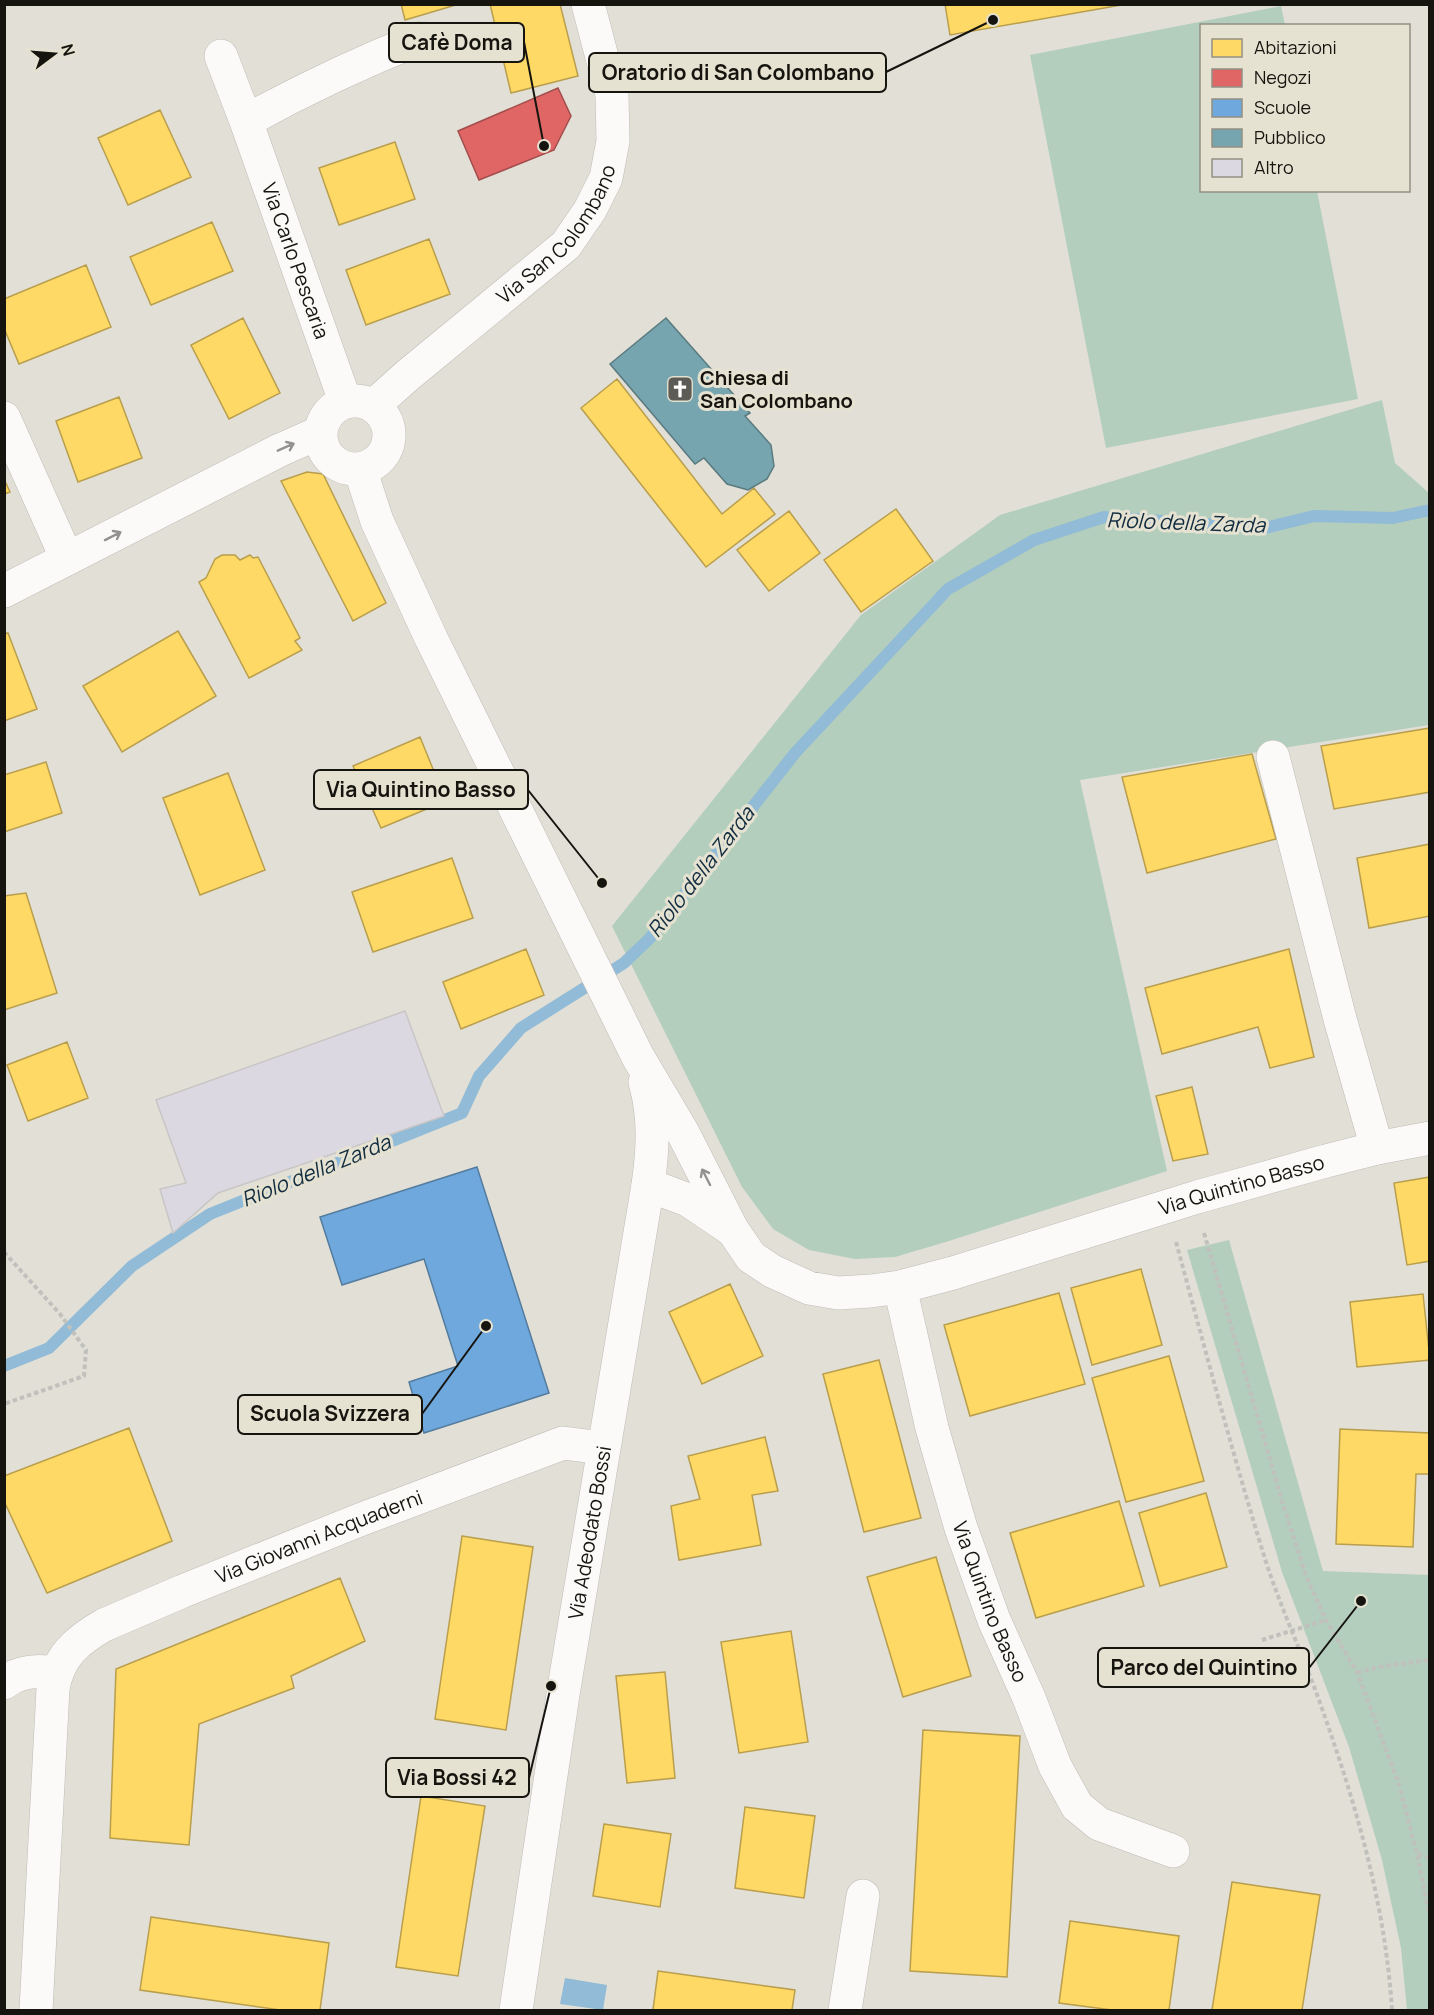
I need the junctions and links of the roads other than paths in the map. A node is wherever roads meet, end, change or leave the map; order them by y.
1 (588, 4) edge
2 (422, 38) dead end
3 (221, 56) dead end
4 (246, 121) junction
5 (360, 404) junction
6 (4, 417) edge
7 (320, 435) junction
8 (360, 469) junction
9 (67, 559) junction
10 (4, 591) edge
11 (1273, 757) dead end
12 (639, 1057) junction
13 (1430, 1138) edge
14 (1377, 1148) junction
15 (648, 1185) junction
16 (732, 1229) junction
17 (900, 1287) junction
18 (603, 1448) junction
19 (56, 1672) junction
20 (4, 1683) edge
21 (1173, 1851) dead end
22 (863, 1896) dead end
23 (36, 2010) edge
24 (516, 2010) edge
25 (845, 2010) edge

1 - 5 street, Via San Colombano
2 - 4 street
3 - 4 street, Via Carlo Pescaria
4 - 5 street, Via Carlo Pescaria
5 - 7 street
5 - 8 street
6 - 9 street
7 - 8 street
9 -> 7 street
8 - 12 street, Via Quintino Basso
9 - 10 street
11 - 14 street
12 - 15 street, Via Adeodato Bossi
16 -> 12 street, Via Quintino Basso
13 - 14 street, Via Quintino Basso
14 - 17 street, Via Quintino Basso
15 - 16 street
15 - 18 street, Via Adeodato Bossi
16 - 17 street, Via Quintino Basso
17 - 21 street, Via Quintino Basso
18 - 19 street, Via Giovanni Acquaderni
18 - 24 street, Via Adeodato Bossi
19 - 20 street
19 - 23 street, Via Giovanni Acquaderni
22 - 25 street

